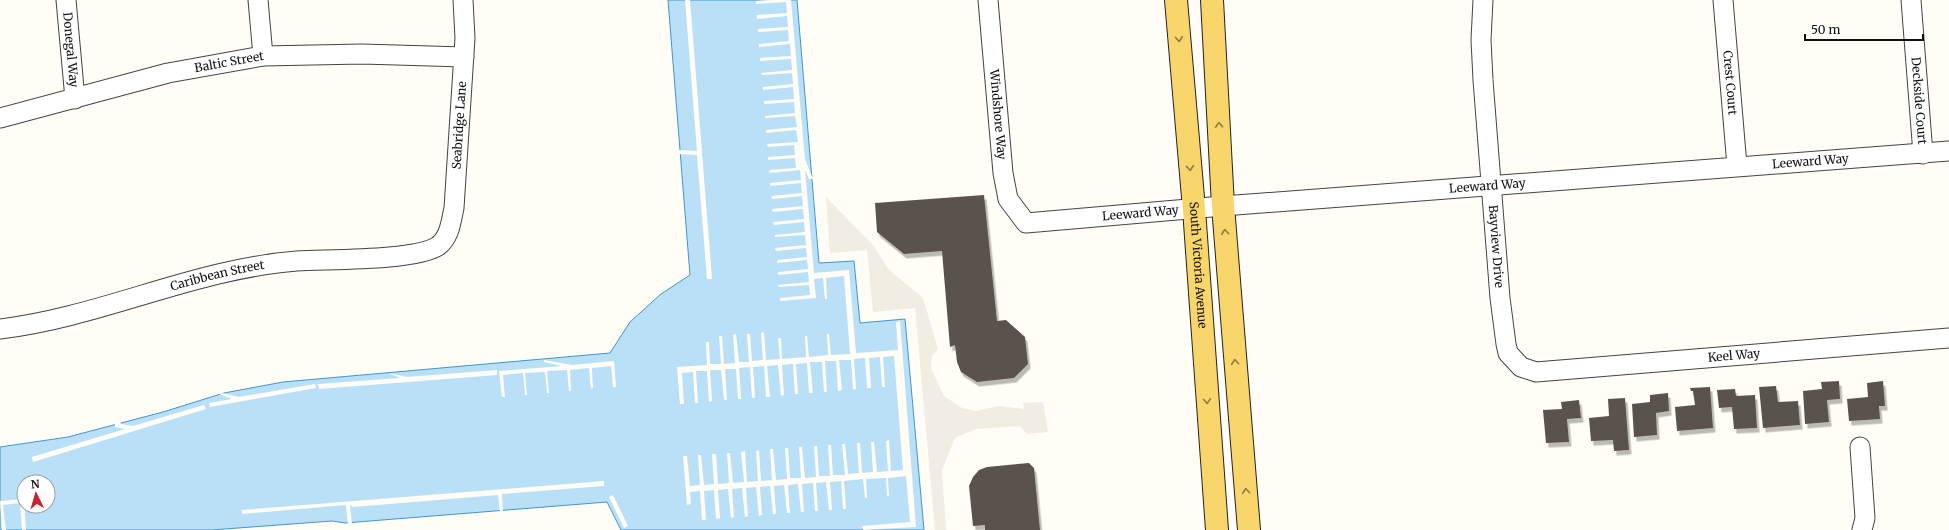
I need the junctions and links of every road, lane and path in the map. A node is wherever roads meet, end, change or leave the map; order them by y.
1 (66, 0) edge
2 (258, 0) edge
3 (463, 0) edge
4 (988, 0) edge
5 (1176, 0) edge
6 (1212, 0) edge
7 (1483, 0) edge
8 (1723, 0) edge
9 (1911, 0) edge
10 (263, 56) junction
11 (464, 57) junction
12 (75, 99) junction
13 (0, 118) edge
14 (1949, 152) edge
15 (1923, 154) junction
16 (1737, 166) junction
17 (1490, 186) junction
18 (1223, 206) junction
19 (1194, 209) junction
20 (1026, 223) joint
21 (438, 246) joint
22 (0, 329) edge
23 (1949, 338) edge
24 (1521, 367) joint
25 (1860, 446) dead end
26 (1217, 530) edge
27 (1249, 530) edge
28 (1862, 530) edge

1 - 12 street, Donegal Way
2 - 10 street
3 - 11 street, Seabridge Lane
4 - 20 street, Windshore Way
5 -> 19 main road, South Victoria Avenue
18 -> 6 main road
7 - 17 street, Bayview Drive
8 - 16 street, Crest Court
9 - 15 street, Deckside Court
10 - 11 street, Baltic Street
10 - 12 street, Baltic Street
11 - 21 street, Seabridge Lane
12 - 13 street, Baltic Street
14 - 15 street, Leeward Way
15 - 16 street, Leeward Way
16 - 17 street, Leeward Way
17 - 18 street, Leeward Way
17 - 24 street, Bayview Drive
18 - 19 street, Leeward Way
27 -> 18 main road
19 - 20 street, Leeward Way
19 -> 26 main road, South Victoria Avenue
21 - 22 street, Caribbean Street
23 - 24 street, Keel Way
25 - 28 street

